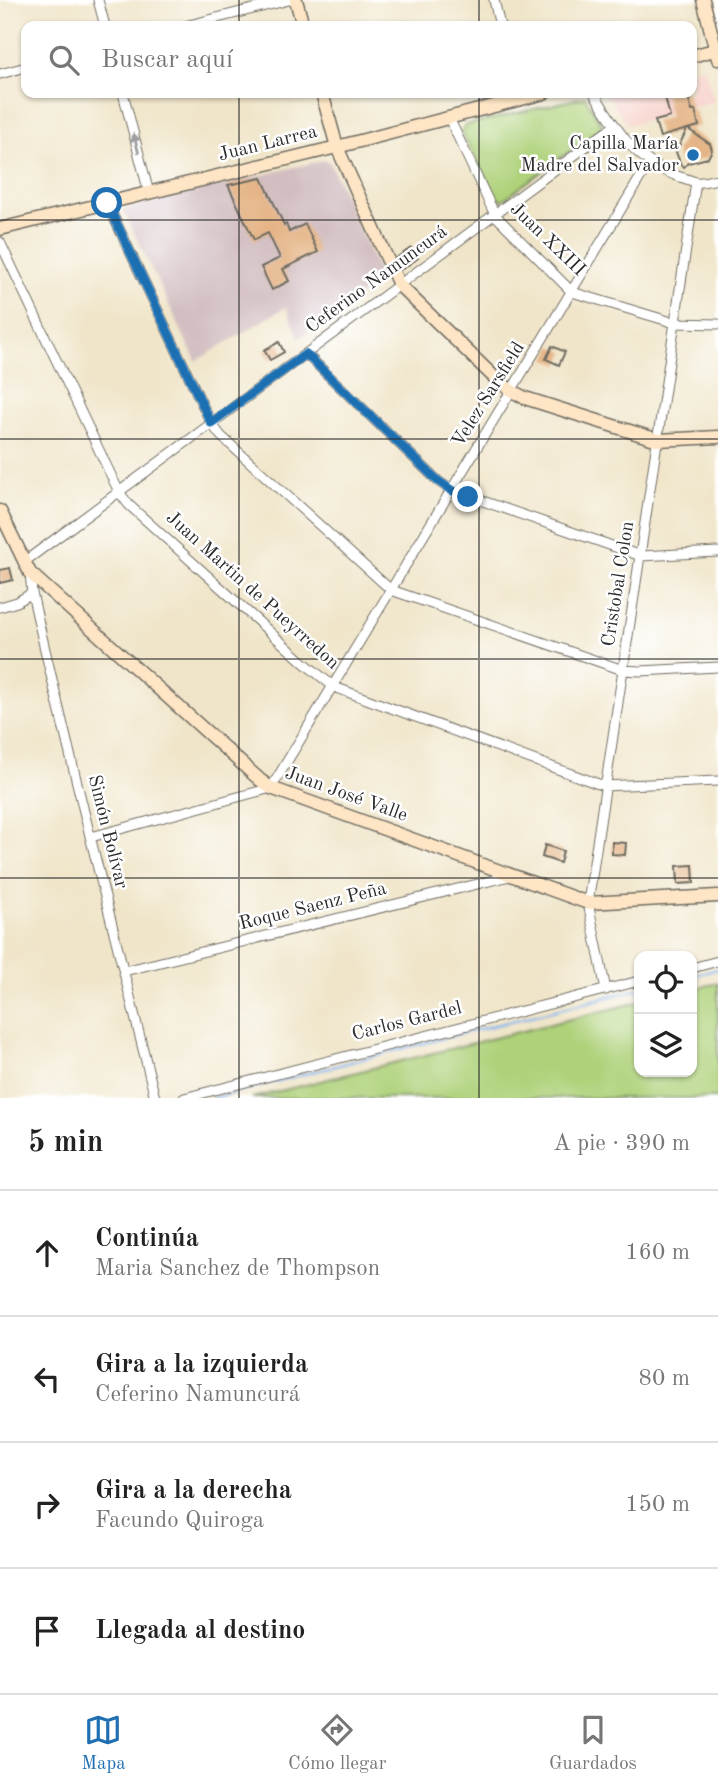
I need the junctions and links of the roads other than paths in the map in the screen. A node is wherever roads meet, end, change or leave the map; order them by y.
1 (98, 0) edge
2 (289, 0) edge
3 (296, 0) edge
4 (494, 0) edge
5 (703, 0) edge
6 (104, 21) edge
7 (205, 21) edge
8 (302, 21) edge
9 (499, 21) edge
10 (717, 53) edge
11 (697, 55) edge
12 (21, 68) edge
13 (0, 74) edge
14 (123, 98) edge
15 (323, 98) edge
16 (511, 98) edge
17 (597, 98) edge
18 (449, 118) junction
19 (614, 126) junction
20 (337, 147) junction
21 (649, 163) junction
22 (718, 179) edge
23 (696, 182) junction
24 (149, 192) junction
25 (107, 203) junction
26 (495, 215) junction
27 (0, 229) edge
28 (0, 242) edge
29 (399, 285) junction
30 (572, 292) junction
31 (675, 323) junction
32 (718, 324) edge
33 (306, 354) junction
34 (513, 391) junction
35 (211, 423) junction
36 (718, 437) edge
37 (658, 440) junction
38 (451, 490) junction
39 (119, 492) junction
40 (0, 511) edge
41 (718, 552) edge
42 (641, 556) junction
43 (27, 568) junction
44 (391, 590) junction
45 (32, 593) junction
46 (0, 607) edge
47 (718, 667) edge
48 (623, 670) junction
49 (334, 687) junction
50 (718, 782) edge
51 (604, 786) junction
52 (271, 788) junction
53 (91, 837) junction
54 (510, 876) junction
55 (718, 896) edge
56 (588, 902) junction
57 (718, 961) edge
58 (697, 967) edge
59 (124, 971) junction
60 (634, 982) edge
61 (606, 990) junction
62 (155, 1098) edge
63 (184, 1098) edge

1 - 6 street
2 - 7 street
3 - 8 street
4 - 9 street
5 - 10 street
10 - 11 street
12 - 13 street
24 -> 14 street
15 - 20 street
16 - 18 street, Juan Larrea
17 - 19 street
18 - 20 street, Juan Larrea
18 - 26 street, Juan XXIII
19 - 21 street
19 - 26 street, Ceferino Namuncurá
20 - 24 street, Juan Larrea
20 - 29 street
21 - 23 street
21 - 30 street, Velez Sarsfield
22 - 23 street
23 - 31 street, Cristobal Colon
24 - 25 street, Juan Larrea
25 - 27 street, Juan Larrea
25 - 35 street
26 - 29 street, Ceferino Namuncurá
26 - 30 street, Juan XXIII
28 - 39 street, Juan Martin de Pueyrredon
29 - 33 street, Ceferino Namuncurá
29 - 34 street
30 - 31 street, Juan XXIII
30 - 34 street, Velez Sarsfield
31 - 32 street, Juan XXIII
31 - 37 street, Cristobal Colon
33 - 35 street, Ceferino Namuncurá
33 - 38 street
34 - 37 street
34 - 38 street, Velez Sarsfield
35 - 39 street, Ceferino Namuncurá
35 - 44 street
36 - 37 street
37 - 42 street, Cristobal Colon
38 - 42 street
38 - 44 street, Velez Sarsfield
39 - 43 street, Ceferino Namuncurá
39 - 49 street, Juan Martin de Pueyrredon
40 - 43 street, Juan José Valle
41 - 42 street
42 - 48 street, Cristobal Colon
43 - 45 street, Simón Bolívar
43 - 52 street, Juan José Valle
44 - 48 street
44 - 49 street, Velez Sarsfield
45 - 46 street
45 - 53 street, Simón Bolívar
47 - 48 street
48 - 51 street, Cristobal Colon
49 - 51 street, Juan Martin de Pueyrredon
49 - 52 street, Velez Sarsfield
50 - 51 street, Juan Martin de Pueyrredon
51 - 56 street, Cristobal Colon
52 - 53 street
52 - 54 street, Juan José Valle
53 - 59 street, Simón Bolívar
54 - 56 street, Juan José Valle
54 - 59 street, Roque Saenz Peña
55 - 56 street, Juan José Valle
56 - 61 street, Cristobal Colon
57 - 58 street
59 - 62 street, Simón Bolívar
60 - 61 street, Carlos Gardel
61 - 63 street, Carlos Gardel

